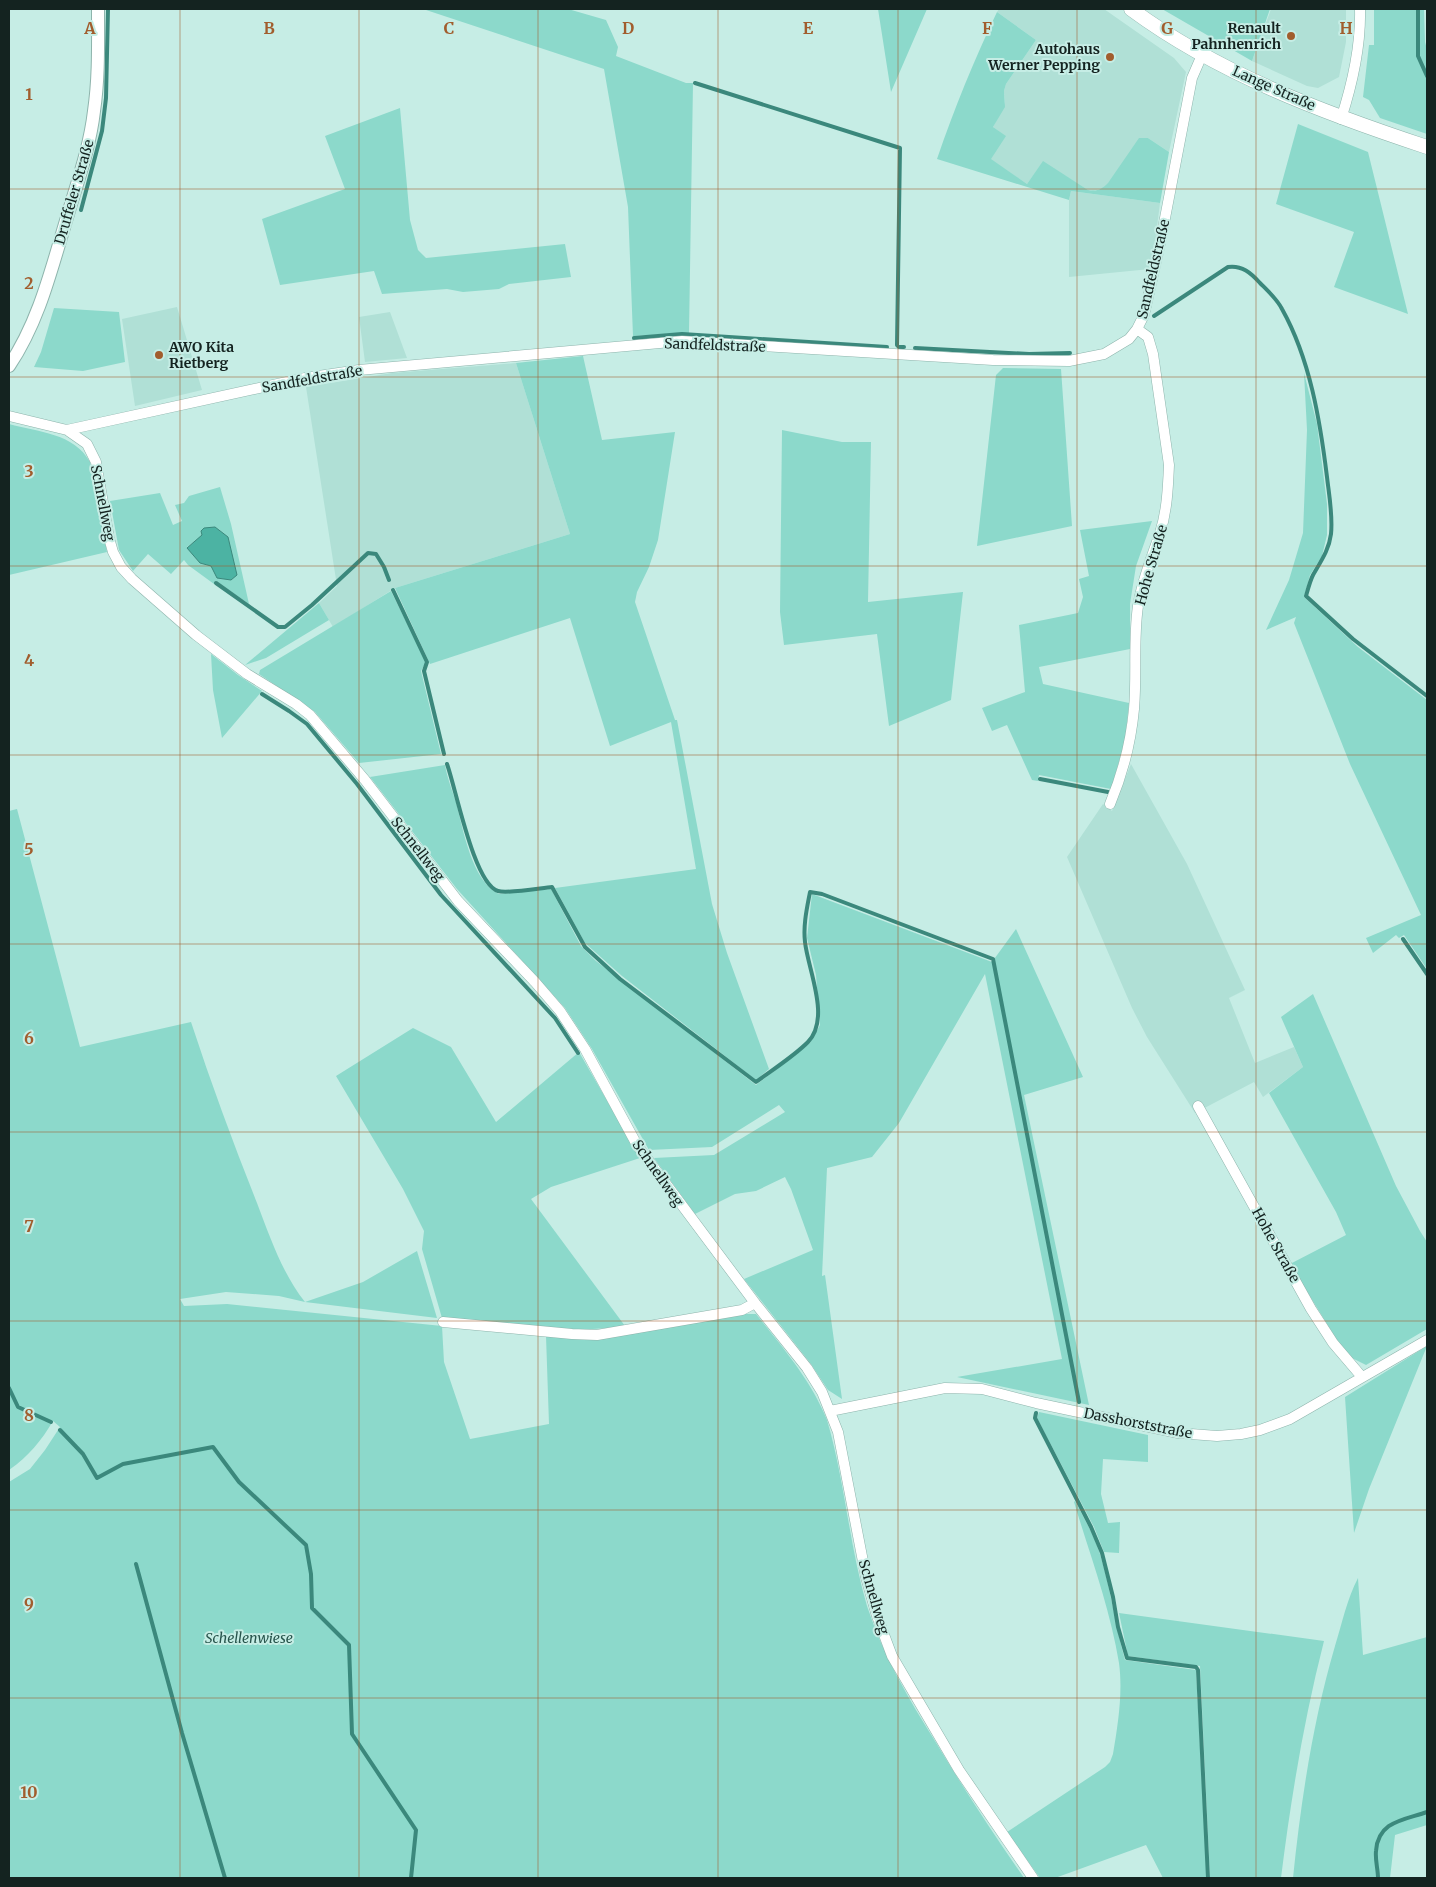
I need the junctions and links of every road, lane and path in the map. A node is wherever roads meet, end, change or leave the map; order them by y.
1 (98, 9) edge
2 (1131, 9) edge
3 (1360, 9) edge
4 (1202, 55) junction
5 (1342, 119) junction
6 (1427, 147) edge
7 (1137, 329) junction
8 (9, 366) edge
9 (9, 416) edge
10 (67, 430) junction
11 (1110, 804) dead end
12 (1198, 1106) dead end
13 (754, 1303) junction
14 (443, 1322) dead end
15 (1427, 1340) edge
16 (1362, 1377) junction
17 (830, 1411) junction
18 (1033, 1878) edge

1 - 8 street, Druffeler Straße
2 - 4 main road, Lange Straße
3 - 5 street
4 - 5 main road, Lange Straße
4 - 7 street, Sandfeldstraße
5 - 6 main road, Lange Straße
7 - 10 street, Sandfeldstraße
7 - 11 street, Hohe Straße
9 - 10 street, Sandfeldstraße
10 - 13 street, Schnellweg
12 - 16 street, Hohe Straße
13 - 14 street
13 - 17 street, Schnellweg
15 - 16 street, Dasshorststraße
16 - 17 street, Dasshorststraße
17 - 18 street, Schnellweg

